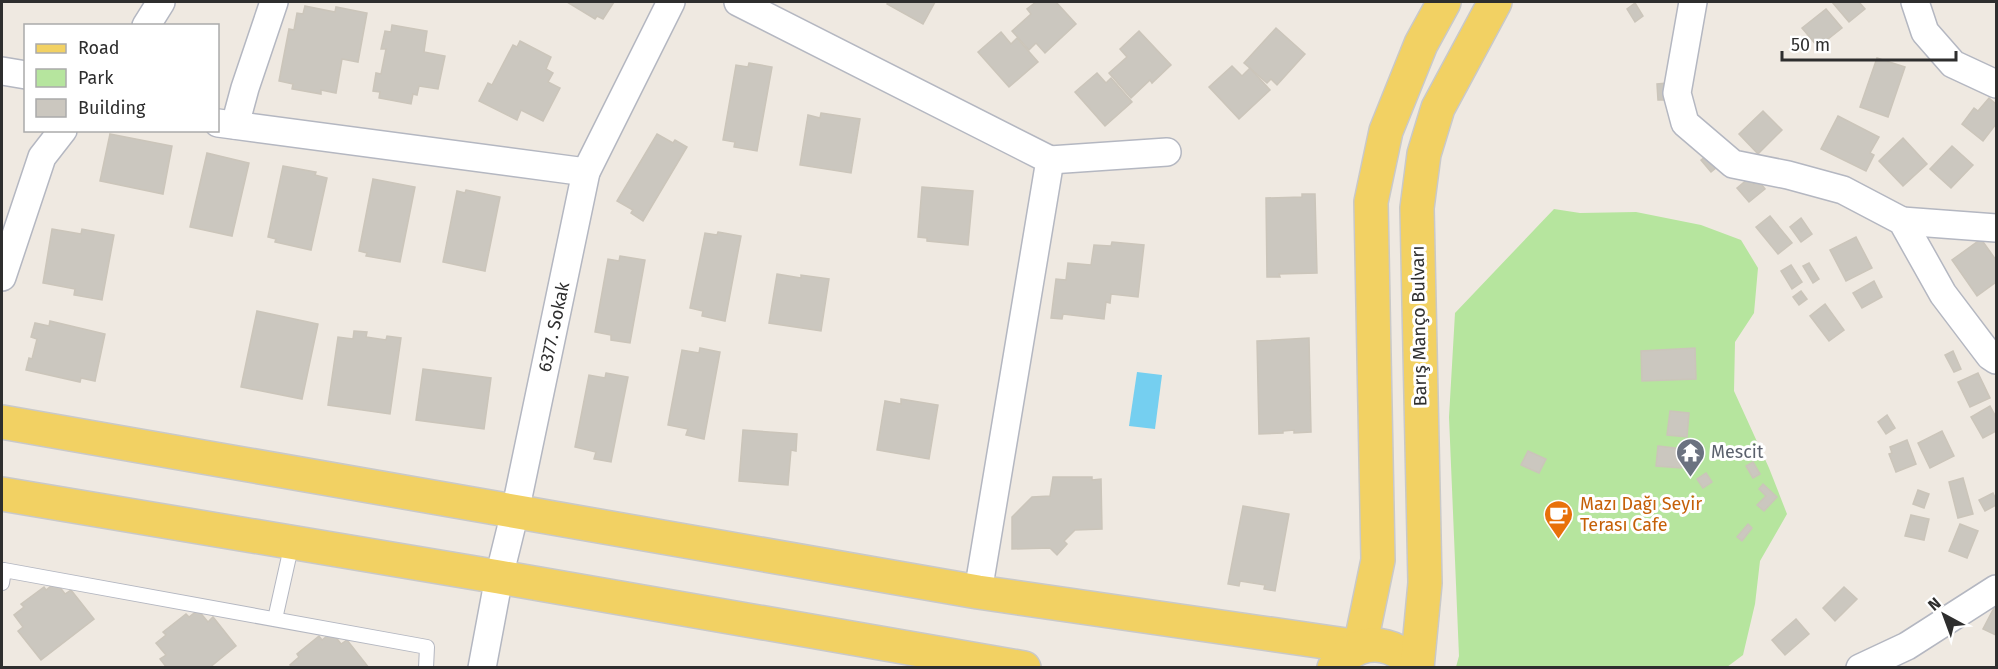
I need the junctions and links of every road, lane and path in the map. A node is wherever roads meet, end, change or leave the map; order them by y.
1 (161, 2) edge
2 (274, 2) edge
3 (671, 2) edge
4 (738, 2) edge
5 (1444, 2) edge
6 (1495, 2) edge
7 (1693, 2) edge
8 (1915, 2) edge
9 (147, 24) edge
10 (2, 71) edge
11 (24, 75) edge
12 (1996, 84) edge
13 (226, 124) edge
14 (61, 132) edge
15 (1167, 152) dead end
16 (1050, 160) junction
17 (586, 172) junction
18 (1902, 221) junction
19 (1996, 228) edge
20 (2, 277) edge
21 (1996, 360) edge
22 (2, 422) edge
23 (2, 494) edge
24 (515, 512) junction
25 (292, 543) junction
26 (499, 577) junction
27 (2, 583) edge
28 (1996, 589) edge
29 (978, 592) junction
30 (275, 619) junction
31 (1360, 647) junction
32 (426, 668) edge
33 (482, 668) edge
34 (1024, 668) edge
35 (1334, 668) edge
36 (1416, 668) edge
37 (1860, 668) edge

1 - 9 street
2 - 13 street
3 - 17 street, 6377. Sokak
4 - 16 street
5 - 31 main road
6 - 36 main road, Barış Manço Bulvarı
7 - 18 street
8 - 12 street
10 - 11 street
13 - 17 street
14 - 20 street
15 - 16 street
16 - 29 street
17 - 24 street, 6377. Sokak
18 - 19 street
18 - 21 street
22 - 24 main road
23 - 25 main road
24 - 26 street, 6377. Sokak
24 - 29 main road
25 - 26 main road
25 - 30 lane
26 - 33 street, 6377. Sokak
26 - 34 main road
27 - 30 lane
28 - 37 street
29 - 31 main road
30 - 32 lane
31 - 35 main road
31 - 36 main road

